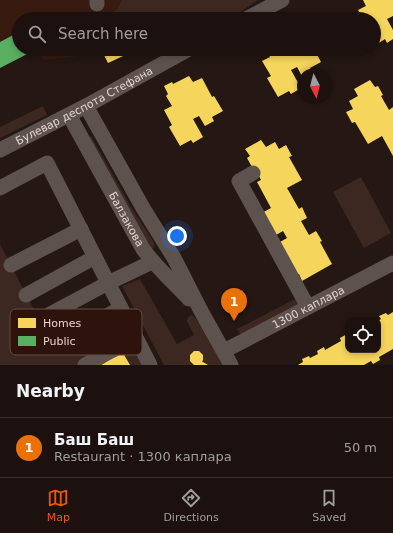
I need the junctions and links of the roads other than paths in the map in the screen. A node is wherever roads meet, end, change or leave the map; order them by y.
1 (282, 0) edge
2 (259, 12) edge
3 (176, 56) edge
4 (86, 106) junction
5 (69, 115) junction
6 (0, 150) edge
7 (253, 173) dead end
8 (0, 188) edge
9 (80, 229) junction
10 (95, 257) junction
11 (152, 262) junction
12 (393, 263) edge
13 (11, 265) dead end
14 (108, 283) junction
15 (26, 295) dead end
16 (308, 307) junction
17 (121, 308) edge
18 (60, 309) edge
19 (201, 311) junction
20 (142, 351) edge
21 (224, 351) junction
22 (104, 355) edge
23 (85, 365) edge
24 (150, 365) edge
25 (231, 365) edge

1 - 2 street
3 - 4 street, Булевар деспота Стефана
4 - 5 street, Булевар деспота Стефана
4 - 19 street, Балзакова
5 - 6 street, Булевар деспота Стефана
5 - 11 street, Балзакова
7 - 16 street
8 - 9 street
9 - 10 street
9 - 13 street
10 - 14 street
10 - 15 street
11 - 14 street
11 - 19 street, Балзакова
12 - 16 street, 1300 каплара
14 - 17 street
14 - 18 street
16 - 21 street, 1300 каплара
19 - 21 street, Балзакова
20 - 24 street
21 - 25 street, Балзакова
22 - 23 street

